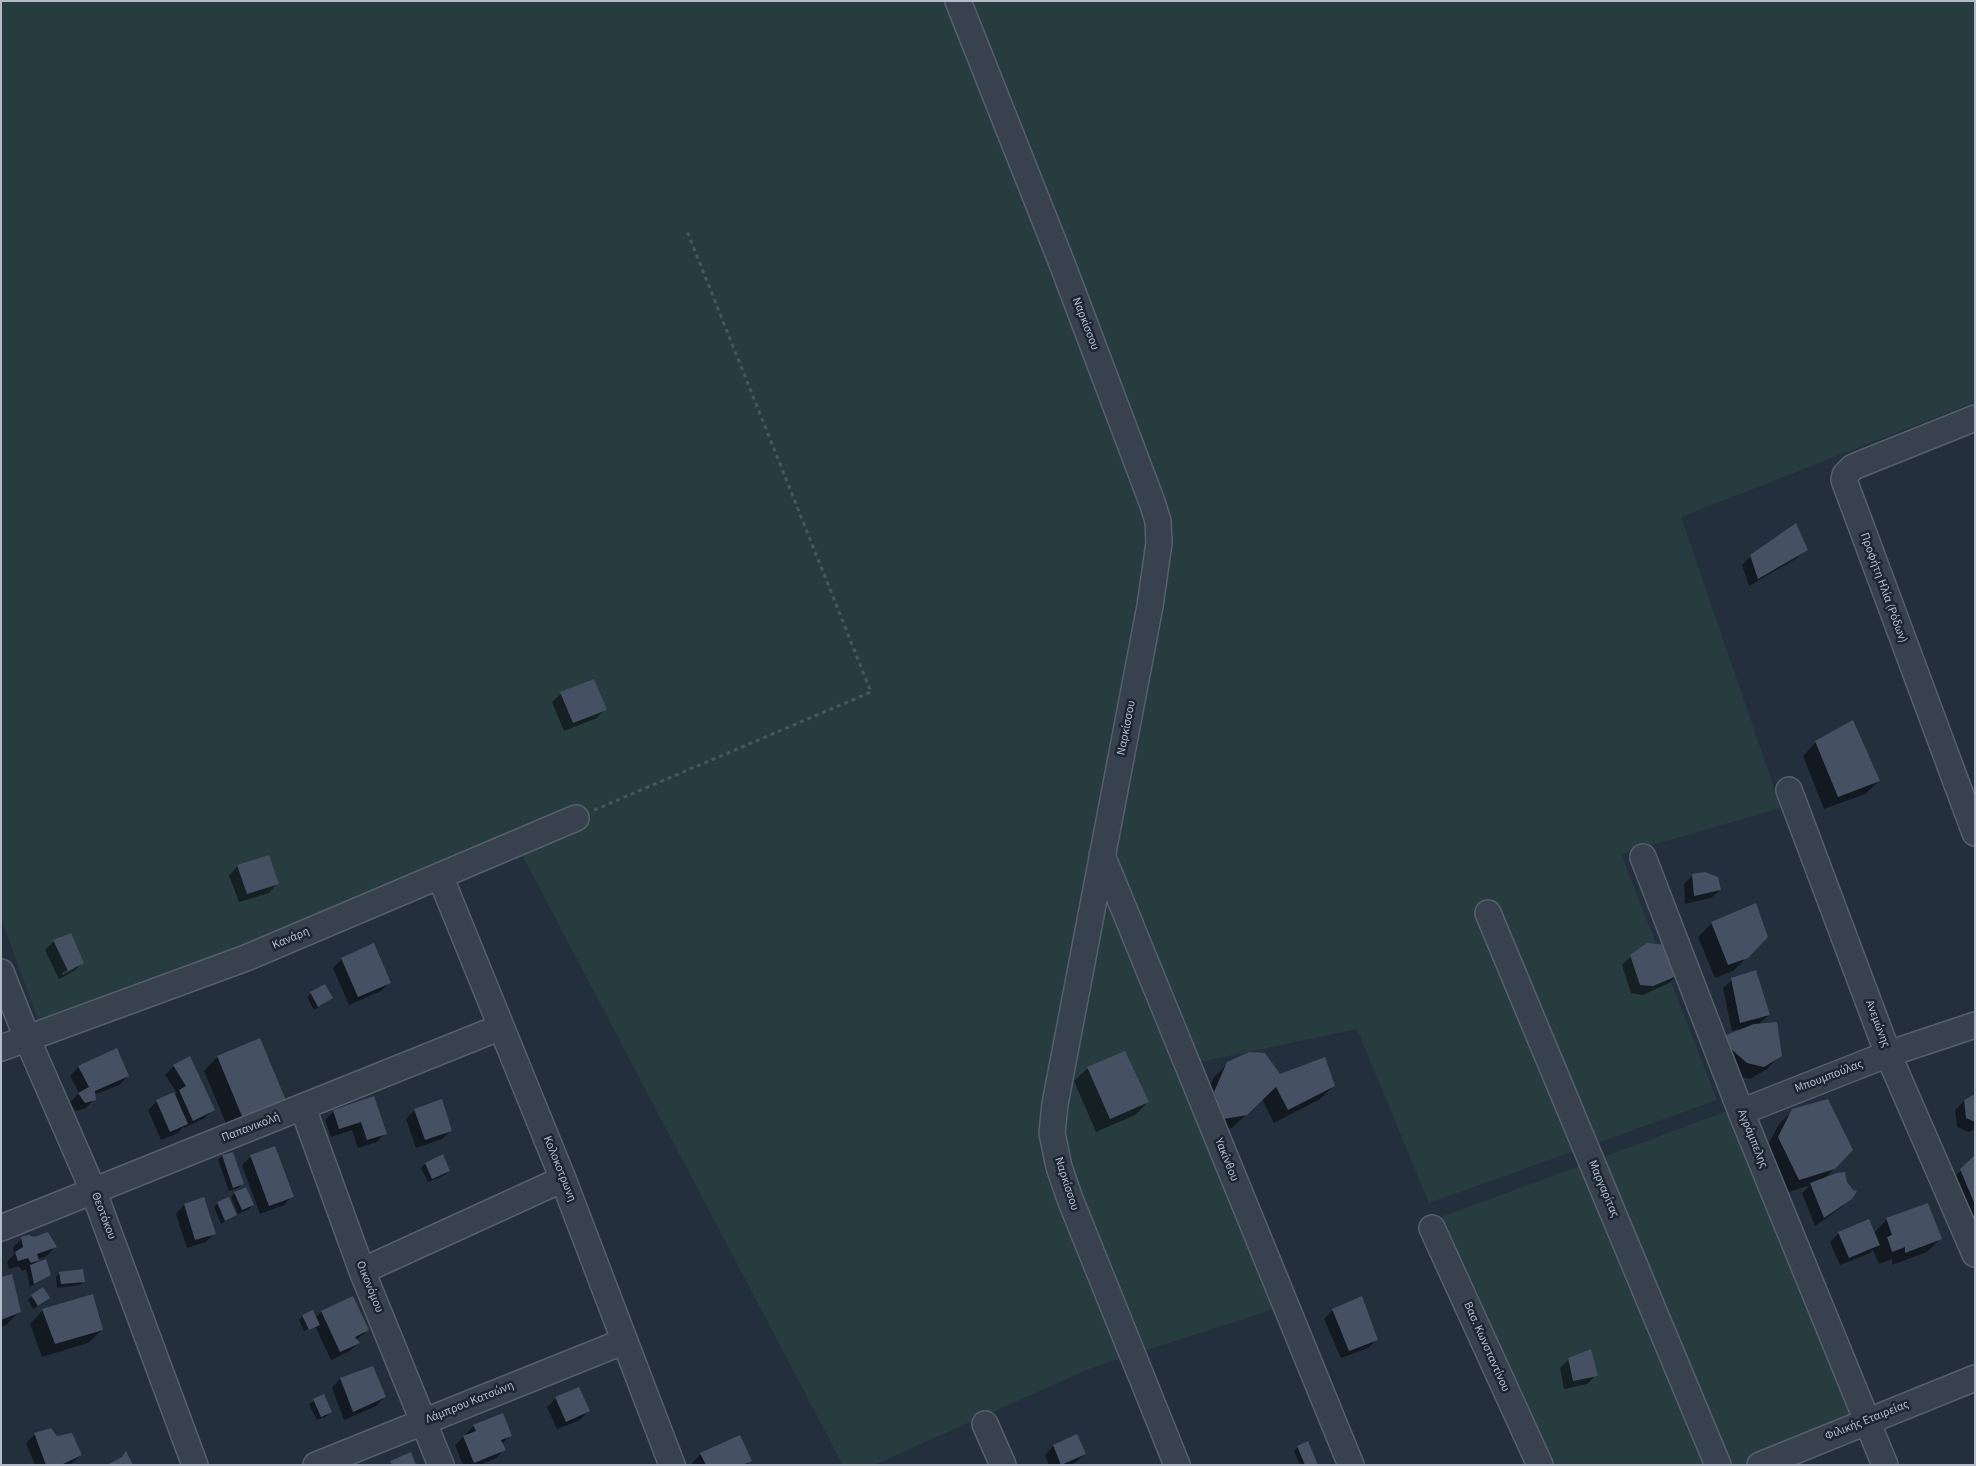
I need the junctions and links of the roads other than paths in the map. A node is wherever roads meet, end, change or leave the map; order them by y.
1 (958, 1) edge
2 (1975, 418) edge
3 (1789, 790) dead end
4 (576, 818) road end
5 (1975, 833) edge
6 (1102, 855) junction
7 (1643, 857) dead end
8 (440, 876) junction
9 (1488, 913) dead end
10 (1, 972) edge
11 (1975, 1025) edge
12 (501, 1027) junction
13 (27, 1038) junction
14 (1, 1048) edge
15 (1888, 1054) junction
16 (303, 1108) junction
17 (1741, 1112) junction
18 (563, 1179) junction
19 (93, 1190) junction
20 (1, 1228) edge
21 (1432, 1228) dead end
22 (1975, 1254) edge
23 (362, 1271) junction
24 (625, 1341) junction
25 (1975, 1378) edge
26 (1867, 1420) junction
27 (424, 1421) junction
28 (985, 1424) dead end
29 (195, 1465) edge
30 (316, 1465) edge
31 (441, 1465) edge
32 (672, 1465) edge
33 (1003, 1465) edge
34 (1177, 1465) edge
35 (1351, 1465) edge
36 (1540, 1465) edge
37 (1718, 1465) edge
38 (1760, 1465) edge
39 (1885, 1465) edge

1 - 6 street, Ναρκίσσου
2 - 5 street, Προφήτη Ηλία (Ρόδων)
3 - 15 street, Ανεμώνης
4 - 8 street, Κανάρη
6 - 34 street, Ναρκίσσου
6 - 35 street, Υακίνθου
7 - 17 street, Αγράμπελης
8 - 12 street, Κολοκοτρωνη
8 - 13 street, Κανάρη
9 - 37 street, Μαργαρίτας
10 - 13 street, Θεοτόκου
11 - 15 street, Μπουμπούλας
12 - 16 street, Παπανικολή
12 - 18 street, Κολοκοτρωνη
13 - 14 street, Κανάρη
13 - 19 street, Θεοτόκου
15 - 17 street, Μπουμπούλας
15 - 22 street, Ανεμώνης
16 - 19 street, Παπανικολή
16 - 23 street, Οικονόμου
17 - 26 street, Αγράμπελης
18 - 23 street
18 - 24 street, Κολοκοτρωνη
19 - 20 street, Παπανικολή
19 - 29 street, Θεοτόκου
21 - 36 street, Βασ. Κωνσταντίνου
23 - 27 street, Οικονόμου
24 - 27 street, Λάμπρου Κατσώνη
24 - 32 street, Κολοκοτρωνη
25 - 26 street, Φιλικής Εταιρείας
26 - 38 street, Φιλικής Εταιρείας
26 - 39 street, Αγράμπελης
27 - 30 street, Λάμπρου Κατσώνη
27 - 31 street, Οικονόμου
28 - 33 street

